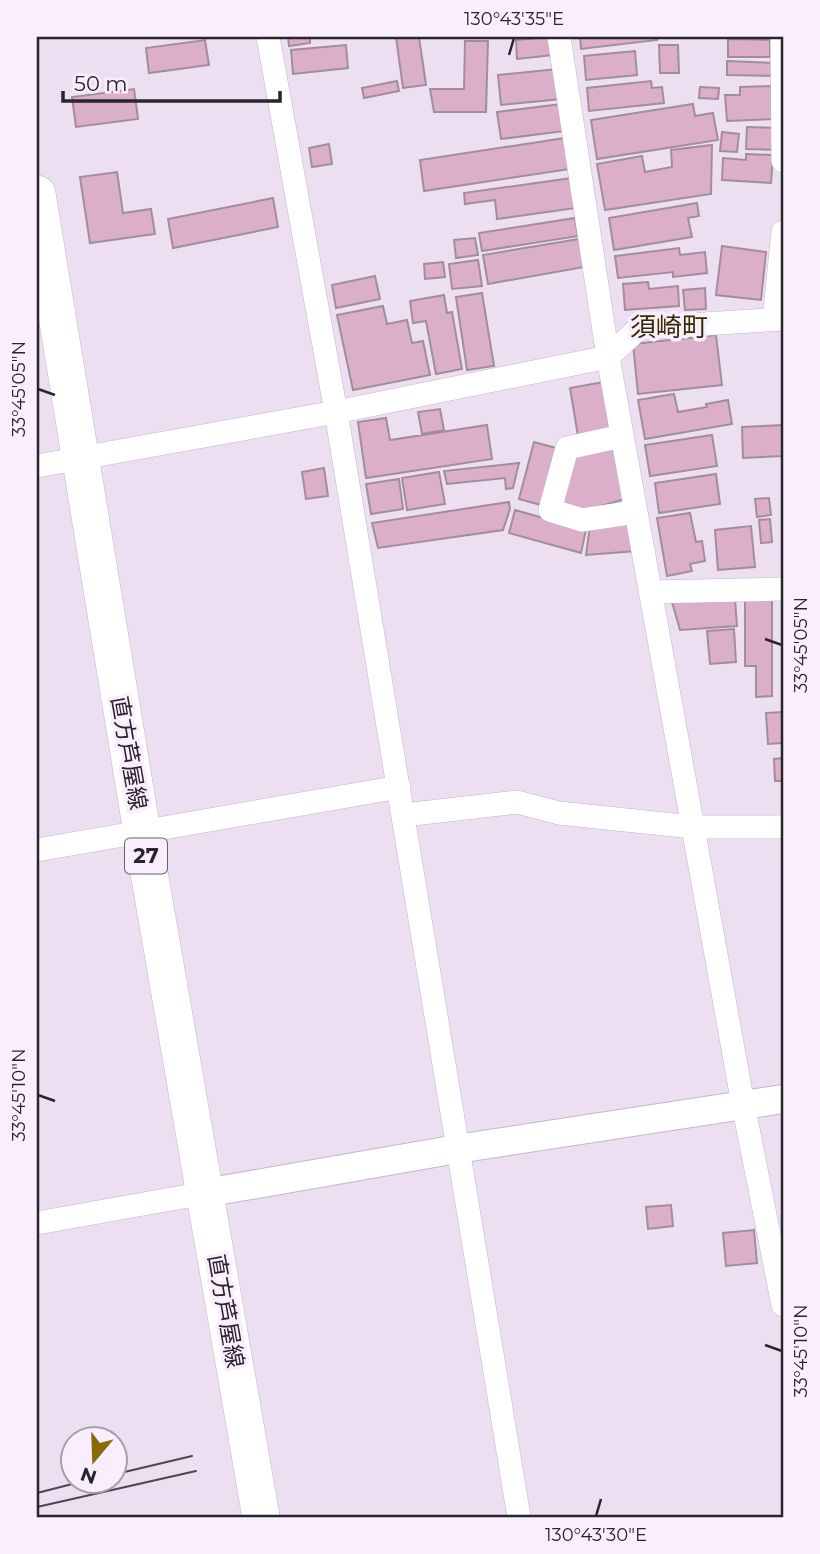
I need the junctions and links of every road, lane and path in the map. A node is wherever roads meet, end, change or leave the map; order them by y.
1 (268, 37) edge
2 (559, 37) edge
3 (782, 37) edge
4 (783, 161) edge
5 (37, 194) edge
6 (783, 232) edge
7 (779, 319) edge
8 (608, 357) junction
9 (336, 412) junction
10 (622, 436) junction
11 (79, 459) junction
12 (37, 466) edge
13 (636, 512) junction
14 (783, 589) edge
15 (650, 592) junction
16 (399, 787) junction
17 (404, 816) junction
18 (693, 827) junction
19 (783, 827) edge
20 (142, 832) junction
21 (37, 850) edge
22 (783, 1099) edge
23 (743, 1104) junction
24 (457, 1149) junction
25 (205, 1193) junction
26 (37, 1223) edge
27 (783, 1306) edge
28 (261, 1517) edge
29 (519, 1517) edge

1 - 9 street
2 - 8 street
3 - 4 street
5 - 11 main road, 直方芦屋線 / 27
6 - 7 street
7 - 8 street
8 - 9 street
8 - 10 street
9 - 11 street
9 - 16 street
10 - 13 street
10 - 13 street
11 - 12 street
11 - 20 main road, 直方芦屋線 / 27
13 - 15 street
14 - 15 street
15 - 18 street
16 - 17 street
16 - 20 street
17 - 18 street
17 - 24 street
18 - 19 street
18 - 23 street
20 - 21 street
20 - 25 main road, 直方芦屋線 / 27
22 - 23 street
23 - 24 street
23 - 27 street
24 - 25 street
24 - 29 street
25 - 26 street
25 - 28 main road, 直方芦屋線 / 27

